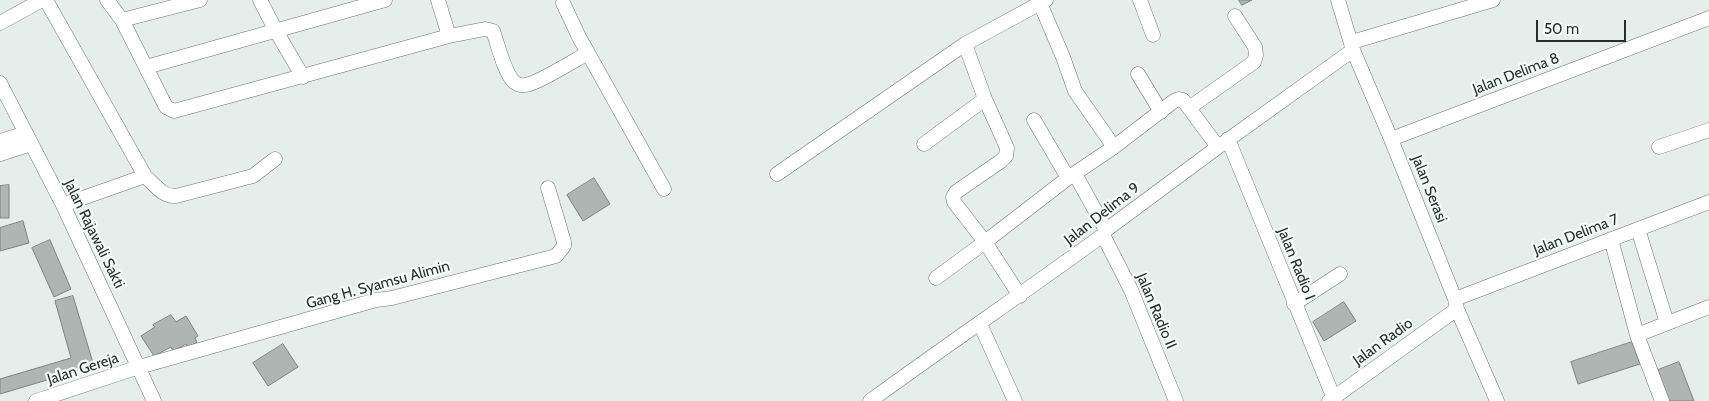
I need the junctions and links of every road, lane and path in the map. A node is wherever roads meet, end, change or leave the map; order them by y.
1 (44, 0) edge
2 (107, 0) edge
3 (199, 0) edge
4 (260, 0) edge
5 (385, 0) edge
6 (438, 0) edge
7 (1140, 0) edge
8 (1338, 0) edge
9 (1492, 0) edge
10 (564, 1) edge
11 (1043, 2) edge
12 (1236, 16) dead end
13 (1709, 18) edge
14 (122, 20) junction
15 (0, 23) edge
16 (276, 31) junction
17 (1153, 35) dead end
18 (448, 36) junction
19 (965, 44) junction
20 (1352, 46) junction
21 (588, 53) junction
22 (146, 67) junction
23 (1138, 74) dead end
24 (303, 76) junction
25 (0, 83) edge
26 (986, 99) junction
27 (1189, 108) junction
28 (1161, 112) junction
29 (1034, 120) dead end
30 (1709, 130) edge
31 (28, 138) junction
32 (1391, 139) junction
33 (0, 141) edge
34 (1223, 143) junction
35 (924, 144) dead end
36 (1114, 147) junction
37 (1659, 147) dead end
38 (0, 154) edge
39 (275, 159) dead end
40 (777, 174) dead end
41 (145, 176) junction
42 (1071, 176) junction
43 (548, 188) dead end
44 (664, 189) dead end
45 (1709, 202) edge
46 (63, 205) junction
47 (1638, 229) junction
48 (1104, 233) junction
49 (1611, 239) junction
50 (985, 242) junction
51 (1340, 274) dead end
52 (936, 278) dead end
53 (1020, 296) junction
54 (1294, 304) junction
55 (1456, 304) junction
56 (1709, 307) edge
57 (1667, 323) junction
58 (980, 324) junction
59 (1637, 335) junction
60 (139, 367) junction
61 (1494, 396) edge
62 (1332, 400) edge
63 (36, 401) edge
64 (154, 401) edge
65 (870, 401) edge
66 (1015, 401) edge
67 (1176, 401) edge
68 (1662, 401) edge

1 - 15 street
1 - 41 street
2 - 14 street
3 - 14 street
4 - 16 street
5 - 16 street
6 - 18 street
7 - 17 street
8 - 20 street, Jalan Serasi
9 - 20 street, Jalan Delima 9
10 - 21 street
11 - 19 street
11 - 36 street
12 - 27 street
13 - 32 street, Jalan Delima 8
14 - 22 street
16 - 22 street
16 - 24 street
18 - 21 street
18 - 24 street
19 - 26 street
19 - 40 street
20 - 32 street, Jalan Serasi
20 - 34 street, Jalan Delima 9
21 - 44 street
22 - 24 street
23 - 28 street
25 - 31 street, Jalan Rajawali Sakti
26 - 35 street
26 - 50 street
27 - 28 street
27 - 34 street, Jalan Radio I
28 - 36 street
29 - 42 street, Jalan Radio II
30 - 37 street
31 - 33 street
31 - 38 street
31 - 46 street, Jalan Rajawali Sakti
32 - 55 street, Jalan Serasi
34 - 48 street, Jalan Delima 9
34 - 54 street, Jalan Radio I
36 - 42 street
39 - 41 street
41 - 46 street
42 - 48 street, Jalan Radio II
42 - 50 street
43 - 60 street, Gang H. Syamsu Alimin
45 - 47 street, Jalan Delima 7
46 - 60 street, Jalan Rajawali Sakti
47 - 49 street, Jalan Delima 7
47 - 57 street
48 - 53 street, Jalan Delima 9
48 - 67 street, Jalan Radio II
49 - 55 street, Jalan Delima 7
49 - 59 street
50 - 52 street
50 - 53 street
51 - 54 street
53 - 58 street, Jalan Delima 9
54 - 62 street, Jalan Radio I
55 - 61 street, Jalan Serasi
55 - 62 street, Jalan Radio
56 - 57 street
57 - 59 street
58 - 65 street, Jalan Delima 9
58 - 66 street
59 - 68 street
60 - 63 street, Jalan Gereja
60 - 64 street, Jalan Rajawali Sakti

